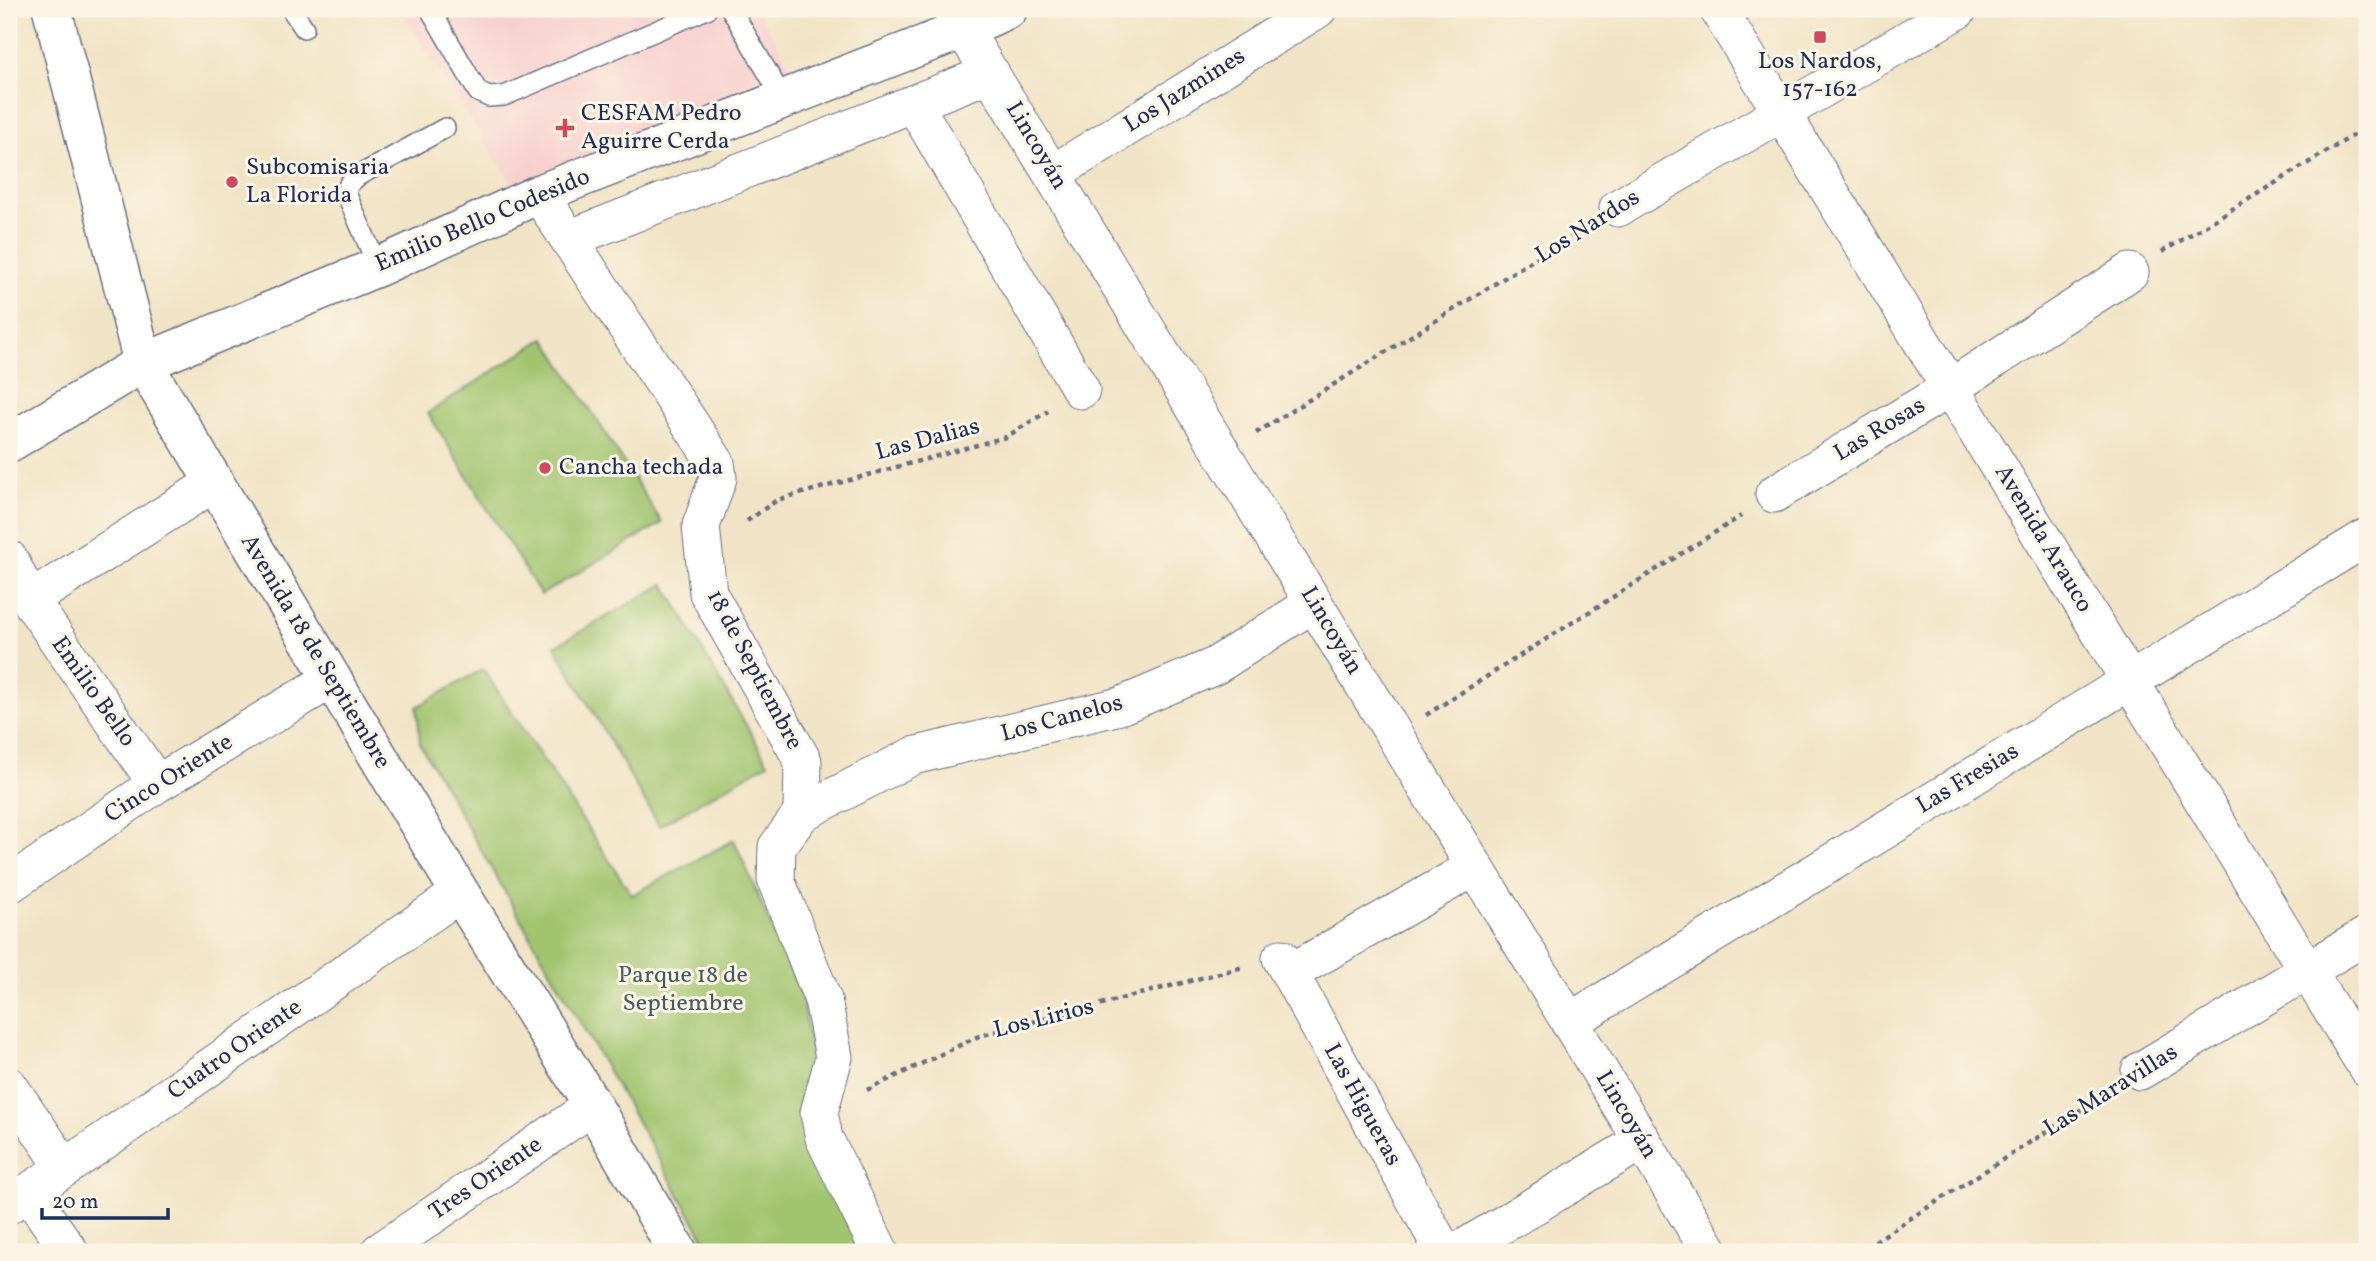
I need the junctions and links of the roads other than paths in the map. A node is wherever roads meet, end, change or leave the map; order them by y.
1 (52, 9) edge
2 (291, 9) edge
3 (430, 9) edge
4 (707, 9) edge
5 (731, 9) edge
6 (1008, 9) edge
7 (1318, 9) edge
8 (1718, 9) edge
9 (1958, 10) edge
10 (958, 19) edge
11 (304, 28) dead end
12 (991, 73) junction
13 (783, 99) junction
14 (915, 104) junction
15 (1782, 112) junction
16 (446, 128) dead end
17 (1052, 174) junction
18 (539, 194) junction
19 (1618, 208) road end
20 (569, 239) junction
21 (378, 267) junction
22 (2130, 272) road end
23 (143, 363) junction
24 (1950, 388) junction
25 (1081, 390) road end
26 (9, 443) edge
27 (214, 483) junction
28 (1774, 495) road end
29 (2367, 537) edge
30 (9, 562) edge
31 (30, 600) junction
32 (1314, 603) junction
33 (332, 679) junction
34 (2129, 681) junction
35 (157, 784) junction
36 (802, 813) junction
37 (1475, 867) junction
38 (9, 885) edge
39 (460, 892) junction
40 (2367, 935) edge
41 (2308, 972) junction
42 (1569, 1022) junction
43 (2367, 1068) edge
44 (2140, 1071) road end
45 (9, 1086) edge
46 (593, 1107) junction
47 (1642, 1141) junction
48 (65, 1168) junction
49 (19, 1199) edge
50 (70, 1252) edge
51 (379, 1252) edge
52 (678, 1252) edge
53 (880, 1252) edge
54 (1444, 1252) edge
55 (1457, 1252) edge
56 (1710, 1252) edge

1 - 23 main road, Avenida 18 de Septiembre
2 - 11 lane
3 - 4 lane
5 - 13 lane
6 - 10 main road, Emilio Bello Codesido
7 - 17 street, Los Jazmines
8 - 15 street, Avenida Arauco
9 - 15 street, Los Nardos
10 - 12 street, Lincoyán
10 - 13 main road, Emilio Bello Codesido
12 - 14 street
12 - 17 street, Lincoyán
13 - 18 main road, Emilio Bello Codesido
14 - 20 street
14 - 25 street
15 - 19 street, Los Nardos
15 - 24 street, Avenida Arauco
16 - 21 lane
17 - 32 street, Lincoyán
18 - 20 street, 18 de Septiembre
18 - 21 main road, Emilio Bello Codesido
20 - 36 street, 18 de Septiembre
21 - 23 main road, Emilio Bello Codesido
22 - 24 street, Las Rosas
23 - 26 main road, Emilio Bello Codesido
23 - 27 main road, Avenida 18 de Septiembre
24 - 28 street, Las Rosas
24 - 34 street, Avenida Arauco
27 - 31 street
27 - 33 main road, Avenida 18 de Septiembre
29 - 34 street, Las Fresias
30 - 31 street, Emilio Bello
31 - 35 street, Emilio Bello
32 - 36 street, Los Canelos
32 - 37 street, Lincoyán
33 - 35 street, Cinco Oriente
33 - 39 main road, Avenida 18 de Septiembre
34 - 41 street, Avenida Arauco
34 - 42 street, Las Fresias
35 - 38 street, Cinco Oriente
36 - 53 street
37 - 42 street, Lincoyán
37 - 54 street, Las Higueras
39 - 46 main road, Avenida 18 de Septiembre
39 - 48 street, Cuatro Oriente
40 - 41 street, Las Maravillas
41 - 43 street, Avenida Arauco
41 - 44 street, Las Maravillas
42 - 47 street, Lincoyán
45 - 48 street
46 - 51 street, Tres Oriente
46 - 52 main road, Avenida 18 de Septiembre
47 - 55 street
47 - 56 street, Lincoyán
48 - 49 street, Cuatro Oriente
49 - 50 street

